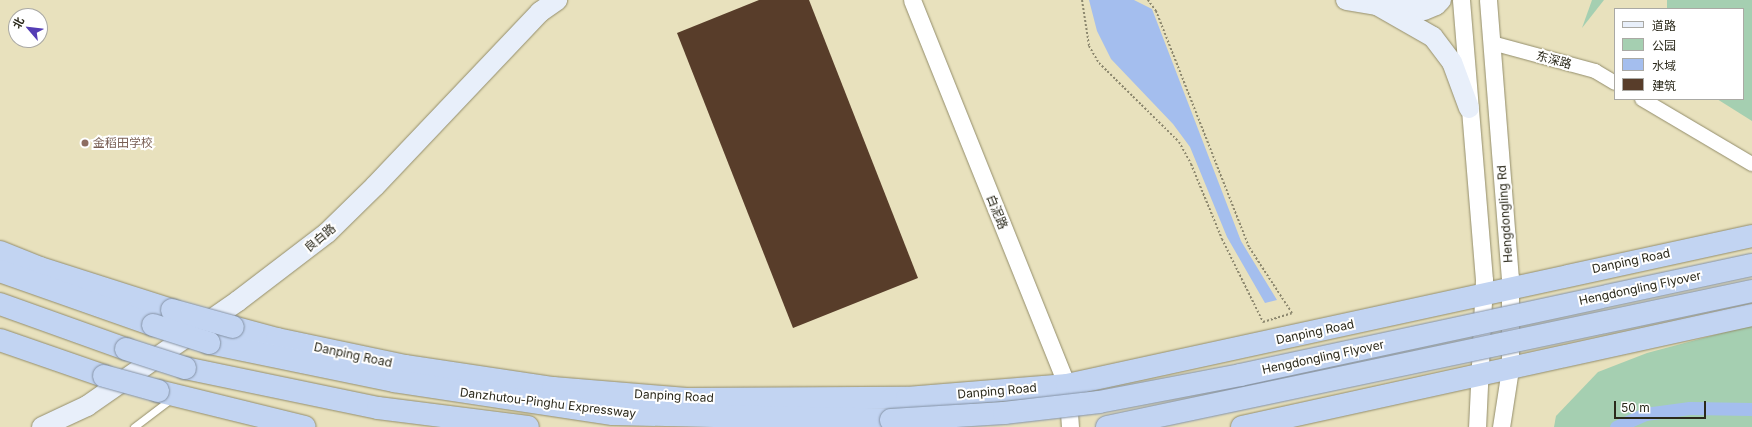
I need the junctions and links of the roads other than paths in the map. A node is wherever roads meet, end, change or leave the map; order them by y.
1 (557, 0) edge
2 (912, 0) edge
3 (1346, 0) edge
4 (1441, 0) edge
5 (1461, 0) edge
6 (1488, 0) edge
7 (1376, 5) junction
8 (1492, 43) junction
9 (1614, 82) edge
10 (1644, 100) edge
11 (1469, 108) junction
12 (1752, 164) edge
13 (1752, 236) edge
14 (0, 252) edge
15 (1751, 264) edge
16 (0, 267) edge
17 (0, 271) edge
18 (20, 279) junction
19 (1510, 290) junction
20 (1752, 291) edge
21 (1483, 296) junction
22 (0, 304) edge
23 (1752, 315) edge
24 (0, 340) edge
25 (1510, 369) junction
26 (1480, 375) junction
27 (487, 378) junction
28 (394, 382) junction
29 (1067, 386) junction
30 (166, 394) junction
31 (378, 408) junction
32 (892, 420) joint
33 (42, 427) edge
34 (134, 427) edge
35 (305, 427) edge
36 (422, 427) edge
37 (528, 427) edge
38 (1070, 427) edge
39 (1107, 427) edge
40 (1242, 427) edge
41 (1477, 427) edge
42 (1501, 427) edge

1 - 33 main road, 良白路
2 - 29 street, 白泥路
3 - 7 main road
4 - 7 main road
5 - 11 street
6 - 8 street, Hengdongling Rd
7 - 11 main road
8 - 9 street, 东深路
8 - 19 street, Hengdongling Rd
10 - 12 street
11 - 21 street
13 - 19 highway, Danping Road
14 - 27 highway, Danping Road, bridge
15 - 32 highway, Hengdongling Flyover, bridge
16 - 18 highway
17 - 18 highway
18 - 28 highway, Danzhutou-Pinghu Expressway, bridge
19 - 21 highway, Danping Road
19 - 25 street, Hengdongling Rd
20 - 39 highway, Hengdongling Flyover, bridge
21 - 26 street
21 - 29 highway, Danping Road
22 - 31 highway, bridge
23 - 25 highway
24 - 30 highway, bridge
25 - 26 highway
25 - 42 street, Hengdongling Rd
26 - 40 highway
26 - 41 street
27 - 28 highway
27 - 29 highway, Danping Road
28 - 32 highway, Danzhutou-Pinghu Expressway
29 - 38 street, 白泥路
30 - 34 lane
30 - 35 highway
31 - 36 highway
31 - 37 highway

